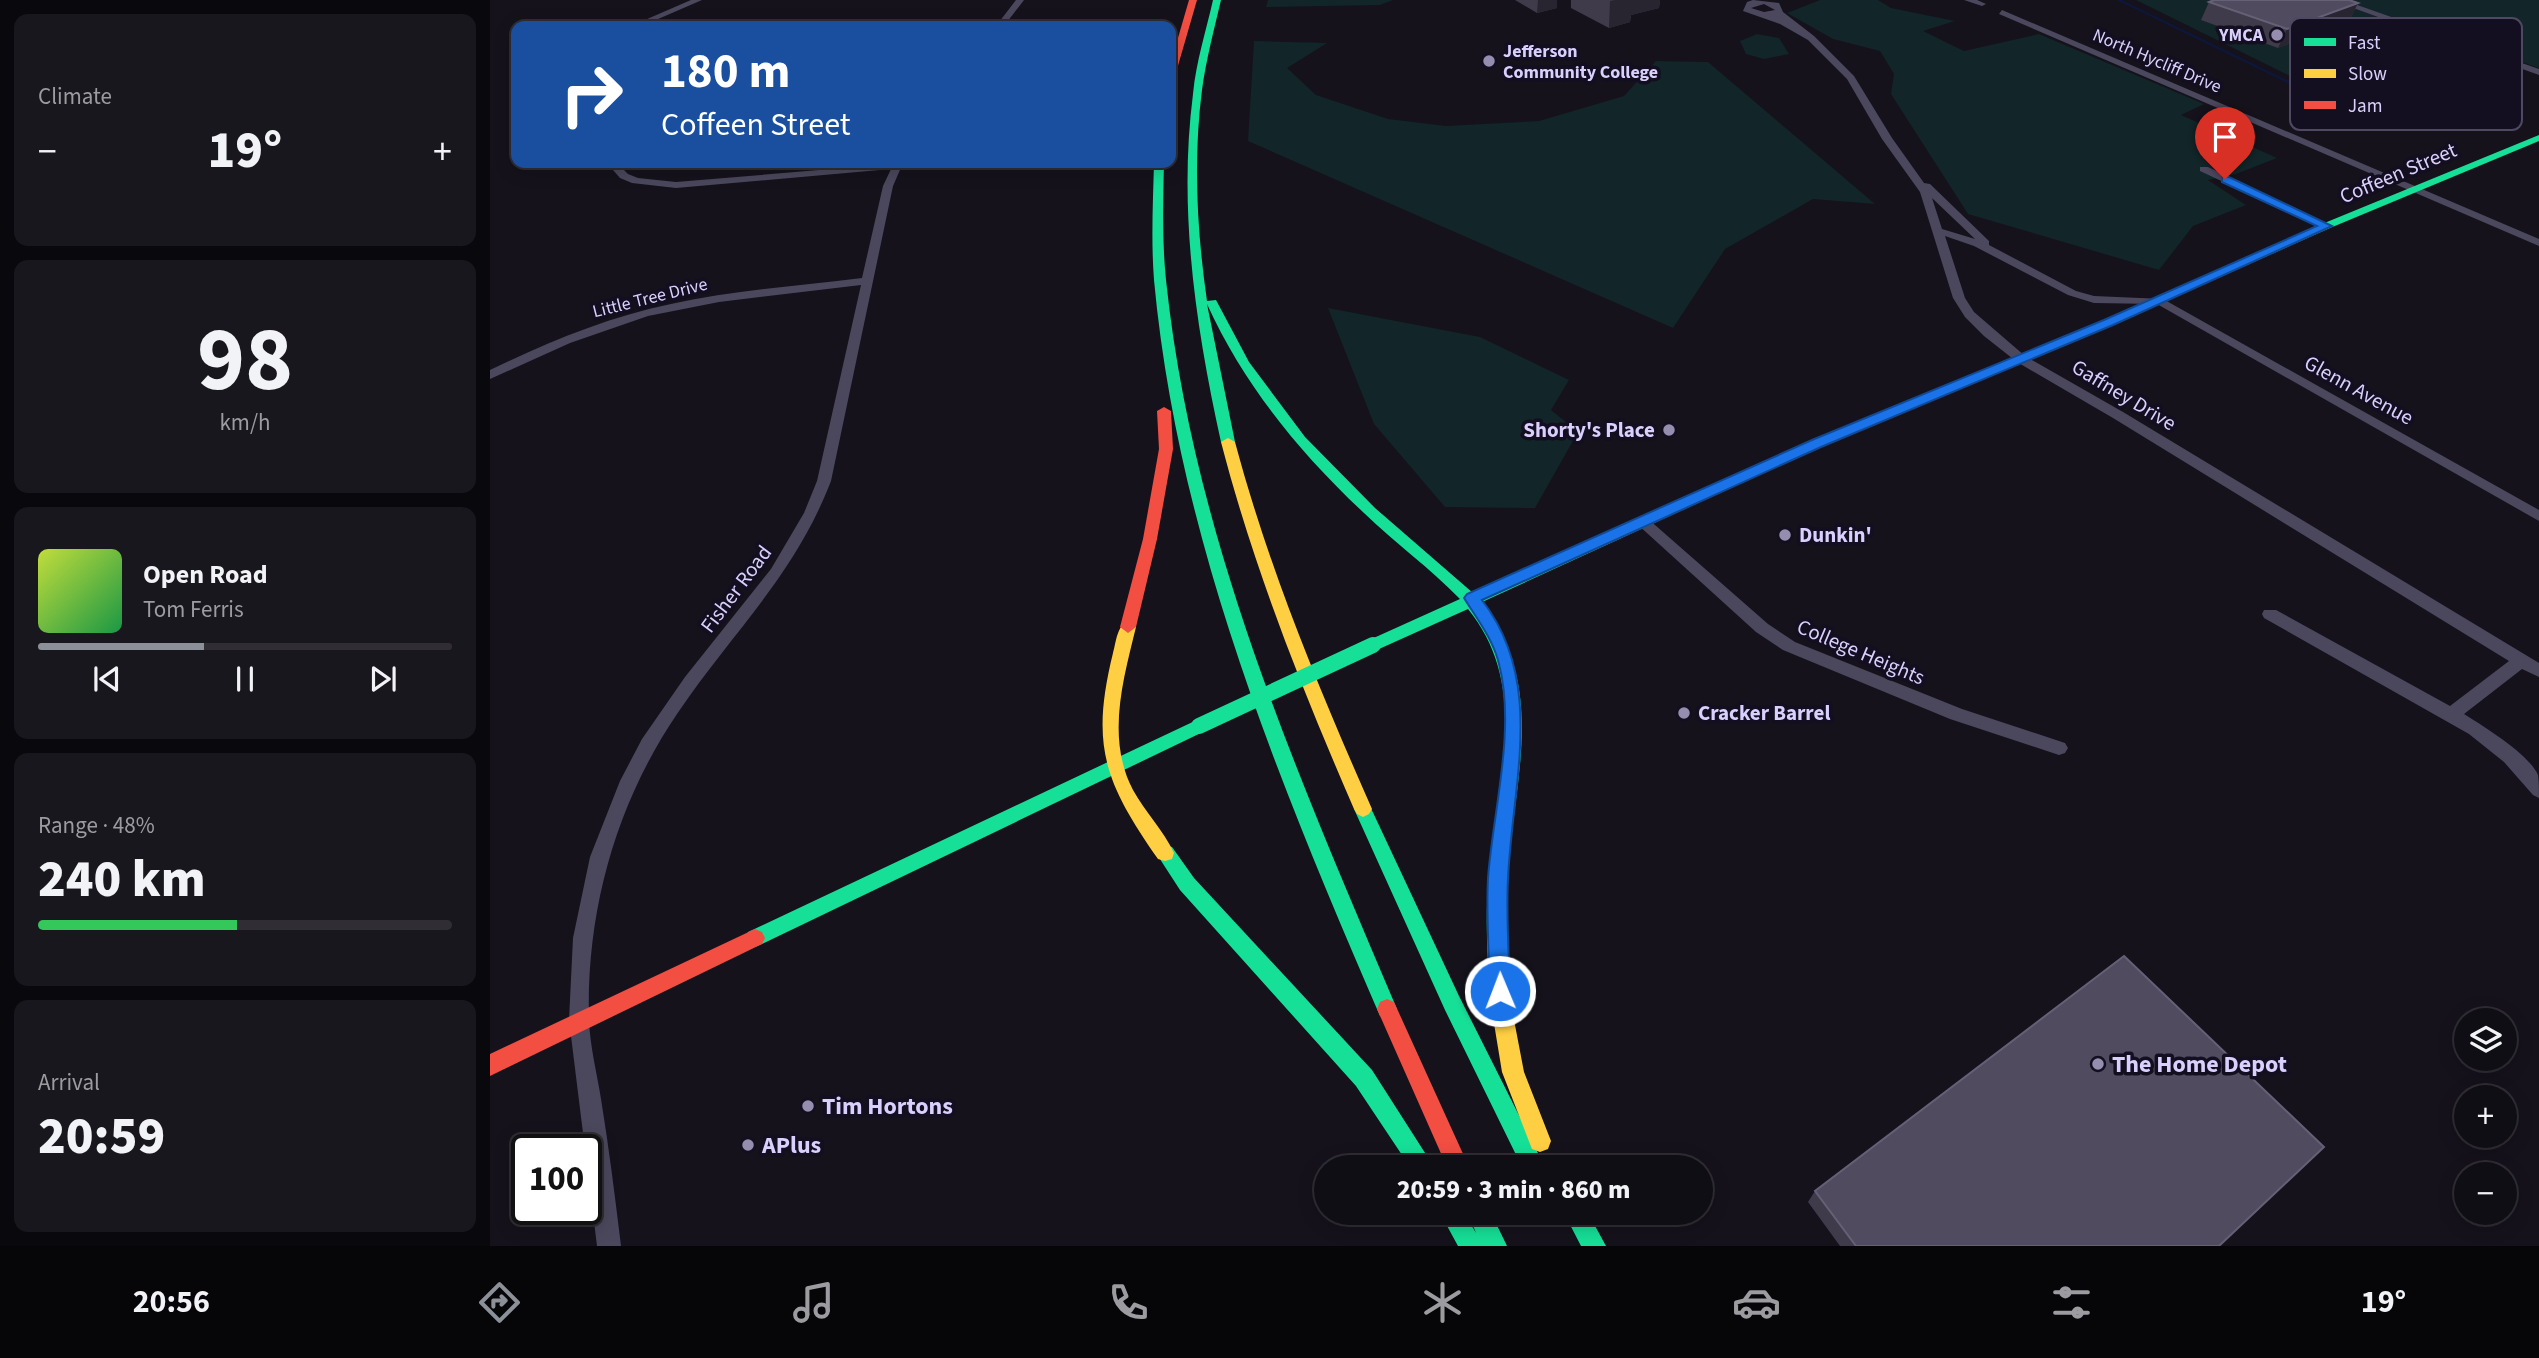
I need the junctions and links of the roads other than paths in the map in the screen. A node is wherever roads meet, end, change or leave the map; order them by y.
1 (698, 0) edge
2 (1020, 0) edge
3 (1193, 0) edge
4 (1217, 0) edge
5 (1968, 0) edge
6 (2342, 1) edge
7 (1756, 2) edge
8 (1982, 4) dead end
9 (1782, 7) edge
10 (2002, 12) dead end
11 (1763, 15) junction
12 (2389, 18) edge
13 (647, 21) edge
14 (1004, 21) edge
15 (1811, 38) junction
16 (1176, 59) edge
17 (2522, 66) edge
18 (2539, 72) edge
19 (2538, 140) edge
20 (616, 168) edge
21 (855, 168) edge
22 (895, 168) edge
23 (1159, 168) edge
24 (2204, 169) dead end
25 (1913, 173) junction
26 (2415, 189) junction
27 (2326, 226) junction
28 (1939, 231) junction
29 (2539, 243) edge
30 (1193, 254) junction
31 (2001, 256) junction
32 (869, 281) junction
33 (2159, 301) junction
34 (1162, 303) junction
35 (2021, 359) junction
36 (490, 374) edge
37 (2539, 516) edge
38 (1642, 521) junction
39 (1472, 598) junction
40 (2270, 614) dead end
41 (2522, 660) junction
42 (2539, 671) edge
43 (2450, 715) junction
44 (2059, 748) dead end
45 (1115, 767) junction
46 (2539, 790) edge
47 (579, 1022) junction
48 (490, 1065) edge
49 (1415, 1155) edge
50 (1453, 1155) edge
51 (1528, 1155) edge
52 (1546, 1155) edge
53 (1458, 1225) edge
54 (1485, 1225) edge
55 (1565, 1225) edge
56 (1582, 1225) edge
57 (609, 1246) edge
58 (1471, 1246) edge
59 (1495, 1246) edge
60 (1577, 1246) edge
61 (1594, 1246) edge

1 - 13 street
2 - 14 street
3 - 16 main road
4 - 30 main road
5 - 8 street
6 - 12 street
7 - 9 street, Gaffney Drive
7 - 11 street, Gaffney Drive
9 - 11 street
9 - 15 street, Gaffney Drive
10 - 26 street, North Hycliff Drive
11 - 15 street, Gaffney Drive
15 - 25 street, Gaffney Drive
17 - 18 street
19 - 26 main road, Coffeen Street
20 - 21 street
22 - 32 street, Fisher Road
23 - 34 main road
24 - 27 street
25 - 28 street, Gaffney Drive
25 - 31 street
26 - 27 main road, Coffeen Street
26 - 29 street, North Hycliff Drive
27 - 33 main road, Coffeen Street
28 - 31 street
28 - 35 street, Gaffney Drive
30 - 39 main road
30 - 51 main road
31 - 33 street
32 - 36 street, Little Tree Drive
32 - 47 street, Fisher Road
33 - 35 main road, Coffeen Street
33 - 37 street, Glenn Avenue
34 - 45 main road
34 - 50 main road
35 - 38 main road, Coffeen Street
35 - 41 street, Gaffney Drive
38 - 39 main road, Coffeen Street
38 - 44 street, College Heights
39 - 45 main road, Coffeen Street, bridge
39 - 52 main road
40 - 43 street
41 - 42 street, Gaffney Drive
41 - 43 street
43 - 46 street
45 - 47 main road, Coffeen Street
45 - 49 main road
47 - 48 main road, Coffeen Street
47 - 57 street, Fisher Road
53 - 58 main road
54 - 59 main road
55 - 60 main road
56 - 61 main road

